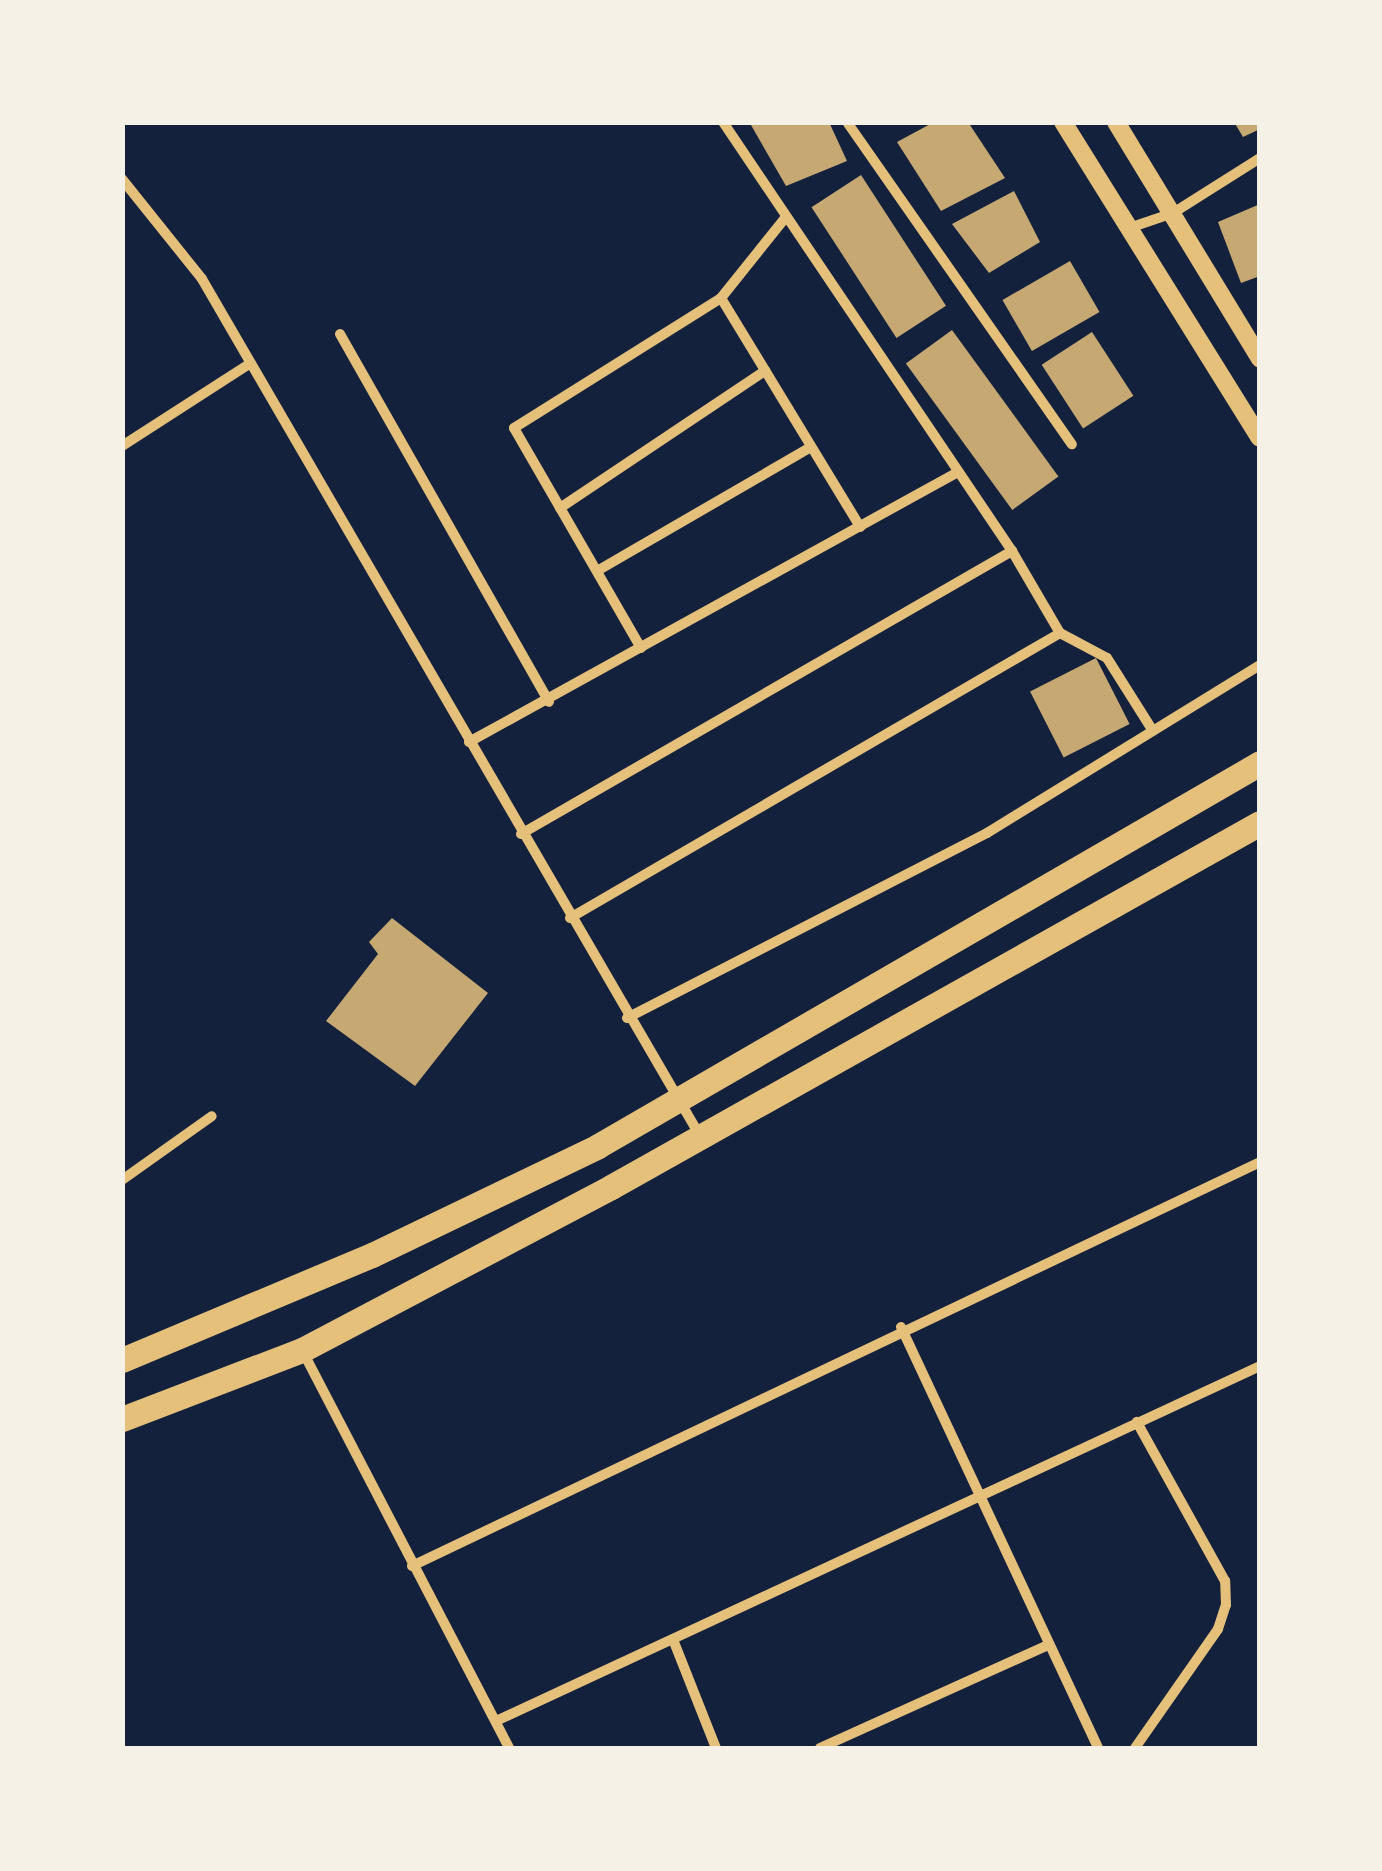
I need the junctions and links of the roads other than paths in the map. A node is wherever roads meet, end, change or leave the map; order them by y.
1 (723, 122) edge
2 (847, 122) edge
3 (1063, 122) edge
4 (1116, 122) edge
5 (1260, 158) edge
6 (122, 179) edge
7 (1173, 213) junction
8 (786, 217) junction
9 (1129, 228) junction
10 (720, 298) junction
11 (340, 334) dead end
12 (1260, 359) edge
13 (251, 363) junction
14 (765, 371) junction
15 (1260, 438) edge
16 (1072, 444) dead end
17 (122, 446) edge
18 (811, 447) junction
19 (958, 472) junction
20 (560, 508) junction
21 (860, 526) junction
22 (1012, 551) junction
23 (597, 571) junction
24 (1060, 633) junction
25 (641, 648) junction
26 (1260, 665) edge
27 (550, 702) junction
28 (1153, 731) junction
29 (469, 742) junction
30 (1260, 763) edge
31 (1260, 823) edge
32 (521, 834) junction
33 (570, 918) junction
34 (627, 1018) junction
35 (675, 1102) junction
36 (212, 1116) dead end
37 (701, 1137) junction
38 (1260, 1162) edge
39 (122, 1180) edge
40 (901, 1327) junction
41 (302, 1350) junction
42 (122, 1360) edge
43 (1260, 1366) edge
44 (122, 1420) edge
45 (1137, 1422) junction
46 (978, 1496) junction
47 (412, 1566) junction
48 (674, 1642) junction
49 (1048, 1644) junction
50 (496, 1721) junction
51 (509, 1748) edge
52 (716, 1748) edge
53 (820, 1748) edge
54 (1098, 1748) edge
55 (1135, 1748) edge

1 - 8 street
2 - 16 street
3 - 9 street
4 - 7 street
5 - 7 street
6 - 13 street
7 - 9 street
7 - 12 street
8 - 10 street
8 - 19 street
9 - 15 street
10 - 14 street
10 - 20 street
11 - 27 street
13 - 17 street
13 - 29 street
14 - 18 street
14 - 20 street
18 - 21 street
18 - 23 street
19 - 21 street
19 - 22 street
20 - 23 street
21 - 25 street
22 - 24 street
22 - 32 street
23 - 25 street
24 - 28 street
24 - 33 street
25 - 27 street
26 - 28 street
27 - 29 street
28 - 34 street
29 - 32 street
30 - 35 main road
31 - 37 main road
32 - 33 street
33 - 34 street
34 - 35 street
35 - 37 street
35 - 42 main road
36 - 39 street
37 - 41 main road
38 - 40 street
40 - 46 street
40 - 47 street
41 - 44 main road
41 - 47 street
43 - 45 street
45 - 46 street
45 - 55 street
46 - 48 street
46 - 49 street
47 - 50 street
48 - 50 street
48 - 52 street
49 - 53 street
49 - 54 street
50 - 51 street

